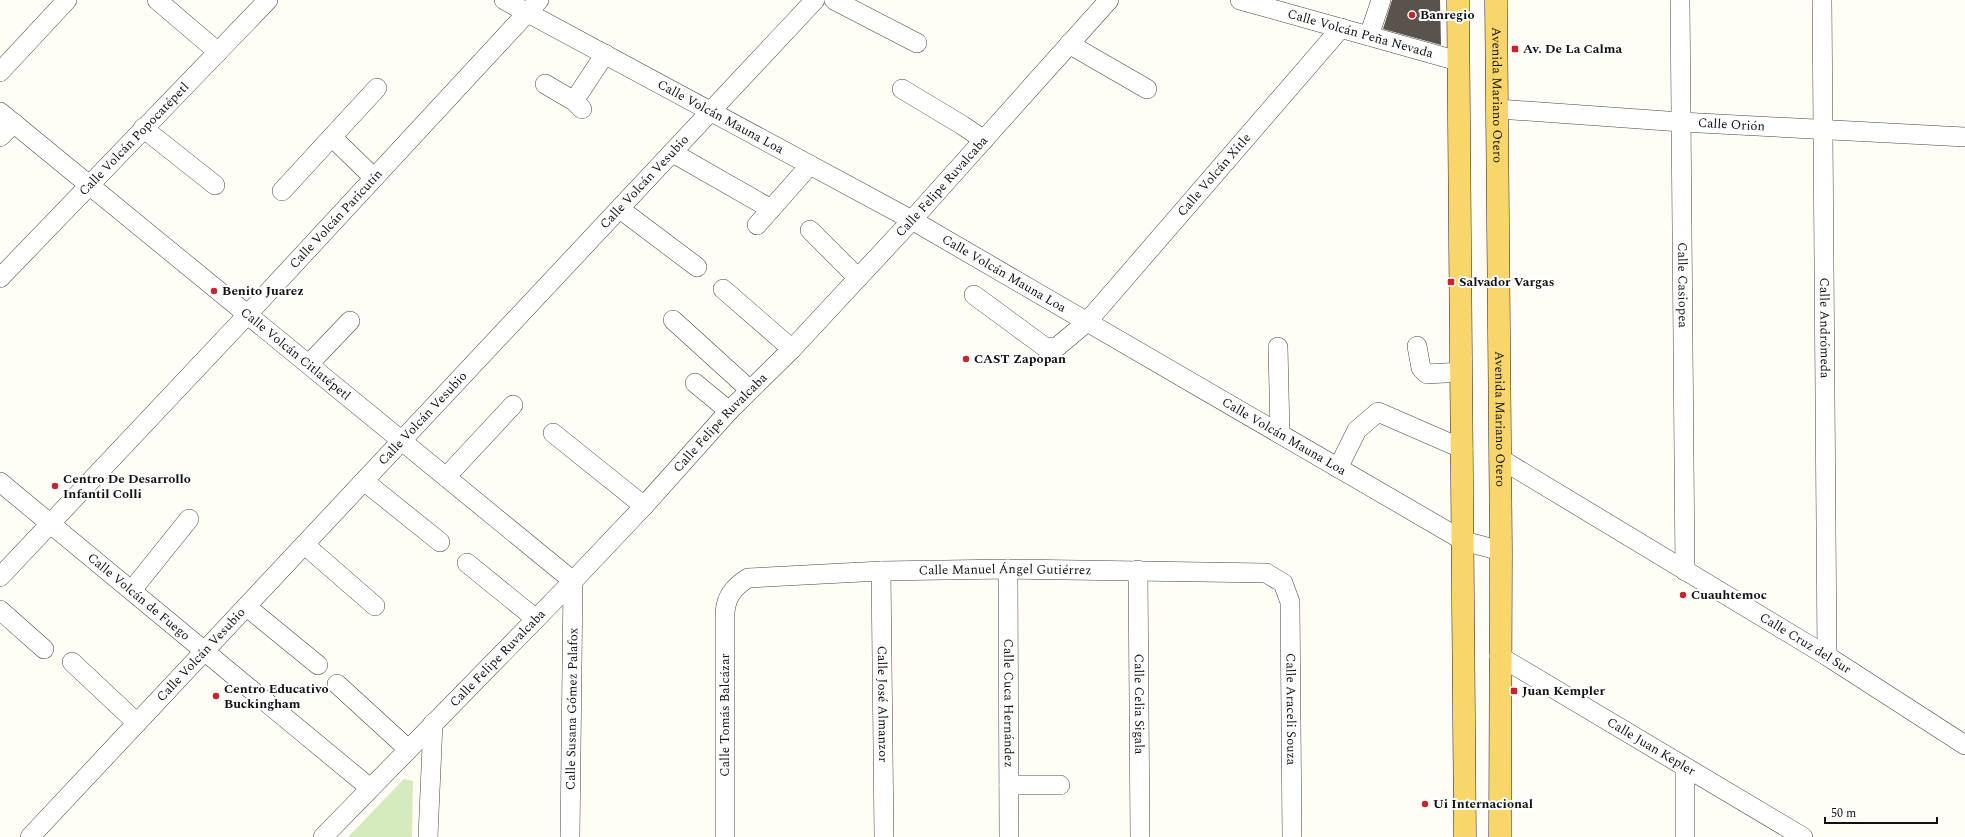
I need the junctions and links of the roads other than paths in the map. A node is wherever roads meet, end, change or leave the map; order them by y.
1 (67, 0) edge
2 (157, 0) edge
3 (268, 0) edge
4 (504, 0) edge
5 (815, 0) edge
6 (834, 0) edge
7 (1109, 0) edge
8 (1240, 0) edge
9 (1381, 0) edge
10 (1458, 0) edge
11 (1496, 0) edge
12 (1680, 0) edge
13 (1822, 0) edge
14 (533, 6) edge
15 (1342, 28) junction
16 (1369, 36) junction
17 (917, 43) dead end
18 (1070, 44) junction
19 (218, 52) junction
20 (605, 54) junction
21 (1458, 60) junction
22 (0, 72) edge
23 (545, 84) dead end
24 (377, 88) dead end
25 (902, 89) dead end
26 (1147, 89) dead end
27 (1498, 109) junction
28 (712, 112) junction
29 (7, 117) edge
30 (1681, 122) junction
31 (143, 128) junction
32 (1823, 130) junction
33 (332, 137) junction
34 (1965, 137) edge
35 (0, 138) edge
36 (984, 140) junction
37 (673, 153) junction
38 (810, 165) junction
39 (374, 178) junction
40 (89, 184) junction
41 (215, 185) dead end
42 (282, 191) dead end
43 (620, 209) junction
44 (771, 209) junction
45 (912, 220) junction
46 (757, 225) dead end
47 (810, 230) dead end
48 (696, 267) dead end
49 (0, 278) edge
50 (858, 278) junction
51 (723, 289) dead end
52 (974, 295) dead end
53 (248, 314) junction
54 (673, 320) dead end
55 (350, 321) dead end
56 (1087, 322) junction
57 (1417, 346) dead end
58 (1278, 347) dead end
59 (792, 349) junction
60 (309, 364) junction
61 (1462, 372) junction
62 (696, 383) dead end
63 (750, 390) junction
64 (513, 405) dead end
65 (729, 411) junction
66 (553, 433) dead end
67 (1280, 434) junction
68 (402, 441) junction
69 (1463, 449) junction
70 (1499, 458) junction
71 (1338, 468) junction
72 (446, 477) junction
73 (364, 481) junction
74 (0, 482) edge
75 (644, 506) junction
76 (190, 519) dead end
77 (51, 522) junction
78 (1464, 541) junction
79 (440, 542) dead end
80 (304, 545) junction
81 (1501, 551) junction
82 (467, 563) dead end
83 (1008, 569) junction
84 (1138, 570) junction
85 (1685, 570) junction
86 (881, 571) junction
87 (0, 577) edge
88 (573, 581) junction
89 (1283, 583) joint
90 (132, 590) junction
91 (730, 594) joint
92 (375, 606) dead end
93 (247, 608) junction
94 (0, 610) edge
95 (536, 619) junction
96 (44, 649) dead end
97 (206, 651) junction
98 (1499, 656) junction
99 (1826, 656) junction
100 (72, 662) dead end
101 (318, 665) dead end
102 (337, 684) dead end
103 (137, 723) junction
104 (433, 723) junction
105 (1965, 745) edge
106 (408, 748) junction
107 (1685, 766) junction
108 (1009, 785) junction
109 (1060, 785) dead end
110 (370, 788) junction
111 (30, 837) edge
112 (323, 837) edge
113 (428, 837) edge
114 (570, 837) edge
115 (725, 837) edge
116 (884, 837) edge
117 (1009, 837) edge
118 (1140, 837) edge
119 (1292, 837) edge
120 (1465, 837) edge
121 (1500, 837) edge
122 (1685, 837) edge
123 (1803, 837) edge

1 - 22 street
2 - 19 street
3 - 19 street, Calle Volcán Popocatépetl
4 - 14 street, Calle Volcán Mauna Loa
5 - 28 street, Calle Volcán Vesubio
6 - 17 street
7 - 18 street, Calle Felipe Ruvalcaba
8 - 15 street, Calle Volcán Peña Nevada
9 - 16 street
10 - 21 main road
11 - 27 main road, Avenida Mariano Otero
12 - 30 street, Calle Casiopea
13 - 32 street, Calle Andrómeda
14 - 20 street, Calle Volcán Mauna Loa
14 - 39 street, Calle Volcán Paricutín
15 - 16 street, Calle Volcán Peña Nevada
15 - 56 street, Calle Volcán Xitle
16 - 21 street, Calle Volcán Peña Nevada
18 - 26 street
18 - 36 street, Calle Felipe Ruvalcaba
19 - 31 street, Calle Volcán Popocatépetl
20 - 23 street
20 - 28 street, Calle Volcán Mauna Loa
21 - 61 main road
24 - 33 street
25 - 36 street
27 - 30 street, Calle Orión
27 - 70 main road, Avenida Mariano Otero
28 - 37 street, Calle Volcán Vesubio
28 - 38 street, Calle Volcán Mauna Loa
29 - 35 street
29 - 40 street, Calle Volcán Citlatépetl
30 - 32 street, Calle Orión
30 - 85 street, Calle Casiopea
31 - 40 street, Calle Volcán Popocatépetl
31 - 41 street
32 - 34 street, Calle Orión
32 - 99 street, Calle Andrómeda
33 - 39 street
33 - 42 street
36 - 45 street, Calle Felipe Ruvalcaba
37 - 43 street, Calle Volcán Vesubio
37 - 44 street
38 - 44 street
38 - 45 street, Calle Volcán Mauna Loa
39 - 53 street, Calle Volcán Paricutín
40 - 49 street, Calle Volcán Popocatépetl
40 - 53 street, Calle Volcán Citlatépetl
43 - 48 street
43 - 68 street, Calle Volcán Vesubio
44 - 46 street
45 - 50 street, Calle Felipe Ruvalcaba
45 - 56 street, Calle Volcán Mauna Loa
47 - 50 street
50 - 59 street, Calle Felipe Ruvalcaba
51 - 59 street
52 - 56 street, Calle Volcán Xitle
53 - 60 street, Calle Volcán Citlatépetl
53 - 77 street, Calle Volcán Paricutín
54 - 63 street
55 - 60 street
56 - 67 street, Calle Volcán Mauna Loa
57 - 61 street
58 - 67 street
59 - 63 street, Calle Felipe Ruvalcaba
60 - 68 street, Calle Volcán Citlatépetl
61 - 69 main road
62 - 65 street
63 - 65 street, Calle Felipe Ruvalcaba
64 - 72 street
65 - 75 street, Calle Felipe Ruvalcaba
66 - 75 street
67 - 71 street, Calle Volcán Mauna Loa
68 - 72 street, Calle Volcán Citlatépetl
68 - 73 street, Calle Volcán Vesubio
69 - 71 street
69 - 78 main road
70 - 81 main road, Avenida Mariano Otero
70 - 85 street, Calle Cruz del Sur
71 - 78 street, Calle Volcán Mauna Loa
72 - 88 street, Calle Volcán Citlatépetl
73 - 79 street
73 - 80 street, Calle Volcán Vesubio
74 - 77 street, Calle Volcán de Fuego
75 - 88 street, Calle Felipe Ruvalcaba
76 - 90 street
77 - 87 street, Calle Volcán Paricutín
77 - 90 street, Calle Volcán de Fuego
78 - 81 street, Calle Volcán Mauna Loa
78 - 120 main road
80 - 92 street
80 - 93 street, Calle Volcán Vesubio
81 - 98 main road, Avenida Mariano Otero
82 - 95 street
83 - 84 street, Calle Manuel Ángel Gutiérrez
83 - 86 street, Calle Manuel Ángel Gutiérrez
83 - 108 street, Calle Cuca Hernández
84 - 89 street, Calle Manuel Ángel Gutiérrez
84 - 118 street, Calle Celia Sigala
85 - 99 street, Calle Cruz del Sur
86 - 91 street, Calle Manuel Ángel Gutiérrez
86 - 116 street, Calle José Almanzor
88 - 95 street, Calle Felipe Ruvalcaba
88 - 114 street, Calle Susana Gómez Palafox
89 - 119 street, Calle Araceli Souza
90 - 97 street, Calle Volcán de Fuego
91 - 115 street, Calle Tomás Balcázar
93 - 97 street, Calle Volcán Vesubio
93 - 101 street
94 - 96 street
95 - 104 street, Calle Felipe Ruvalcaba
97 - 103 street, Calle Volcán Vesubio
97 - 110 street, Calle Volcán de Fuego
98 - 107 street, Calle Juan Kepler
98 - 121 main road, Avenida Mariano Otero
99 - 105 street, Calle Cruz del Sur
100 - 103 street
102 - 106 street
103 - 111 street, Calle Volcán Vesubio
104 - 106 street, Calle Felipe Ruvalcaba
104 - 113 street
106 - 110 street, Calle Felipe Ruvalcaba
107 - 122 street
107 - 123 street, Calle Juan Kepler
108 - 109 street
108 - 117 street, Calle Cuca Hernández
110 - 112 street, Calle Felipe Ruvalcaba

